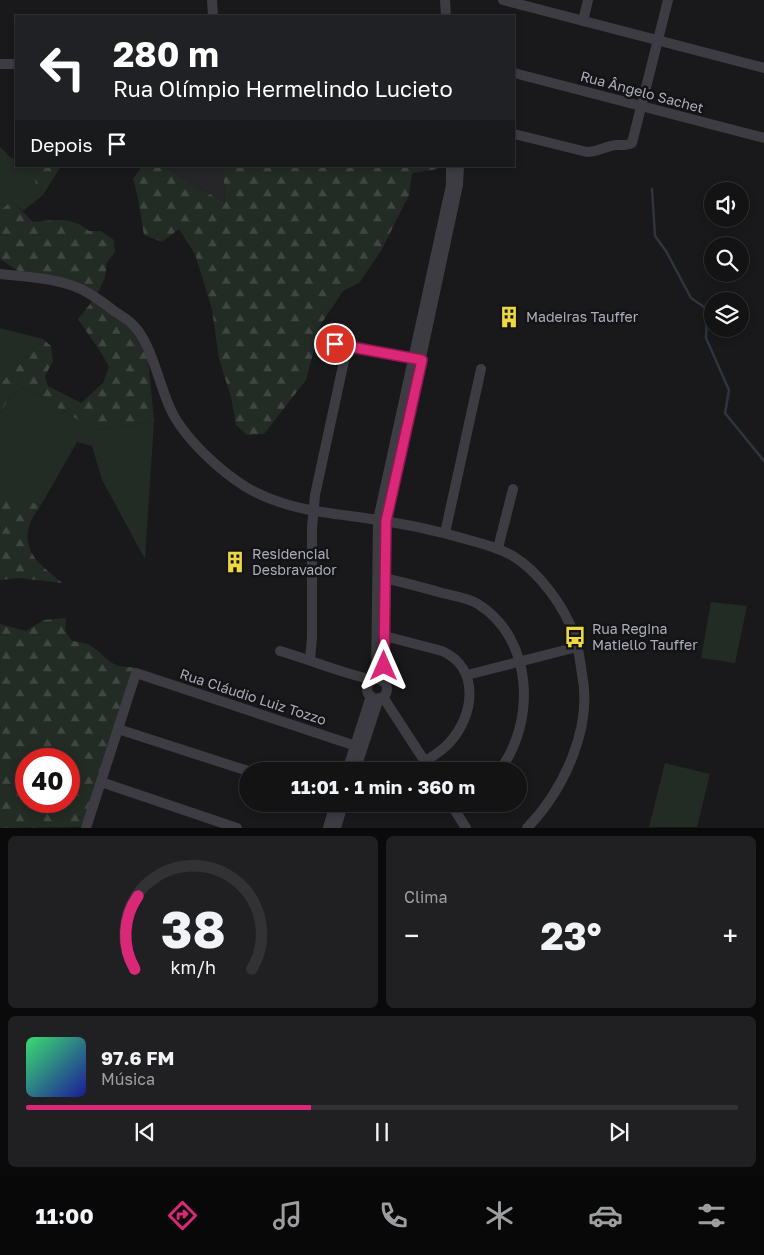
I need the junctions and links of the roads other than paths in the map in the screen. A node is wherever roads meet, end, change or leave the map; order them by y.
1 (212, 0) edge
2 (445, 0) edge
3 (503, 0) edge
4 (588, 0) edge
5 (668, 0) edge
6 (213, 15) edge
7 (446, 15) edge
8 (583, 21) junction
9 (658, 40) junction
10 (15, 64) edge
11 (1, 65) edge
12 (764, 68) edge
13 (515, 73) edge
14 (641, 106) junction
15 (515, 134) edge
16 (764, 138) edge
17 (451, 167) edge
18 (459, 167) edge
19 (444, 233) junction
20 (0, 274) edge
21 (323, 341) dead end
22 (347, 347) junction
23 (418, 360) junction
24 (481, 369) dead end
25 (513, 489) dead end
26 (313, 512) junction
27 (382, 520) junction
28 (445, 533) junction
29 (498, 548) junction
30 (381, 578) junction
31 (380, 634) junction
32 (577, 647) junction
33 (280, 651) dead end
34 (310, 659) junction
35 (520, 662) junction
36 (467, 675) junction
37 (353, 676) junction
38 (378, 680) junction
39 (375, 695) junction
40 (118, 729) junction
41 (359, 747) junction
42 (351, 762) edge
43 (356, 762) edge
44 (424, 762) joint
45 (505, 762) edge
46 (239, 768) edge
47 (101, 782) junction
48 (333, 812) edge
49 (341, 812) edge
50 (459, 812) edge
51 (86, 828) edge
52 (236, 828) edge
53 (328, 828) edge
54 (336, 828) edge
55 (466, 828) edge
56 (527, 828) edge

1 - 6 street
2 - 7 street
3 - 8 street
4 - 8 street
5 - 9 street
8 - 9 street
9 - 12 street
9 - 14 street
10 - 11 street
13 - 14 street, Rua Ângelo Sachet
14 - 15 street
14 - 16 street, Rua Ângelo Sachet
17 - 19 street
18 - 19 street
19 - 23 street
20 - 26 street
21 - 22 street
22 - 23 street
22 - 26 street
23 - 27 street
24 - 28 street
25 - 29 street
26 - 27 street
26 - 34 street
27 - 28 street
27 - 30 street
28 - 29 street
29 - 32 street
30 - 31 street
30 - 35 street
31 - 36 street
31 - 38 street
32 - 35 street
32 - 56 street
33 - 34 street
34 - 37 street
35 - 36 street
35 - 45 street
36 - 44 street
37 - 38 street
37 - 39 street
38 - 39 street
38 - 39 street
39 - 41 street
39 - 44 street
40 - 41 street, Rua Cláudio Luiz Tozzo
40 - 46 street
40 - 47 street
41 - 42 street
41 - 43 street
47 - 51 street
47 - 52 street
48 - 53 street
49 - 54 street
50 - 55 street

